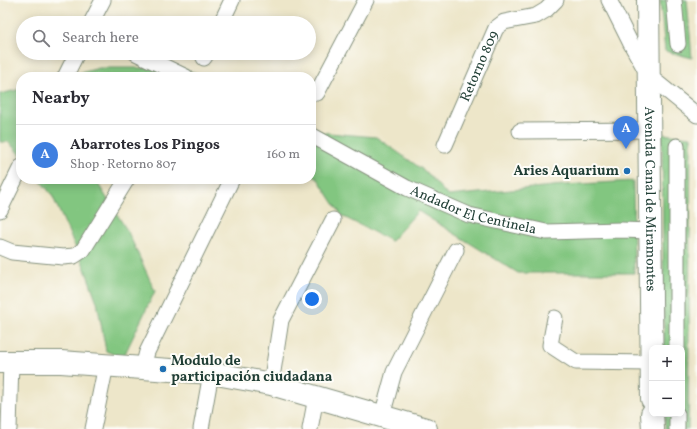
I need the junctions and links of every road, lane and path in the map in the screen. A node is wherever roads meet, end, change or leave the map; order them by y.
1 (103, 0) edge
2 (232, 0) edge
3 (366, 0) edge
4 (556, 0) edge
5 (609, 0) edge
6 (648, 0) edge
7 (674, 0) edge
8 (95, 16) edge
9 (224, 16) edge
10 (678, 44) dead end
11 (74, 60) edge
12 (151, 60) edge
13 (68, 72) edge
14 (176, 72) edge
15 (650, 76) junction
16 (317, 94) dead end
17 (697, 116) edge
18 (650, 130) junction
19 (520, 131) dead end
20 (316, 137) edge
21 (445, 145) dead end
22 (677, 146) dead end
23 (16, 177) edge
24 (124, 184) edge
25 (230, 184) edge
26 (1, 204) edge
27 (333, 220) dead end
28 (651, 231) junction
29 (0, 248) edge
30 (456, 250) dead end
31 (556, 318) dead end
32 (651, 345) edge
33 (677, 345) edge
34 (5, 362) edge
35 (649, 363) edge
36 (106, 365) junction
37 (143, 368) junction
38 (211, 373) junction
39 (271, 384) junction
40 (316, 397) junction
41 (382, 416) junction
42 (677, 417) edge
43 (421, 428) edge
44 (9, 429) edge
45 (93, 429) edge
46 (201, 429) edge
47 (310, 429) edge
48 (677, 429) edge

1 - 8 street
2 - 9 street
3 - 16 street
4 - 21 street, Retorno 809
5 - 15 street
6 - 15 street, Avenida Canal de Miramontes
7 - 10 street
11 - 13 street
12 - 14 street
15 - 17 street
15 - 18 street, Avenida Canal de Miramontes
18 - 19 street
18 - 28 street, Avenida Canal de Miramontes
20 - 28 street, Andador El Centinela
22 - 33 street
23 - 26 street
24 - 29 street
25 - 37 street
27 - 39 street
28 - 32 street, Avenida Canal de Miramontes
30 - 41 street
31 - 35 street
34 - 36 street
34 - 44 street
36 - 37 street
36 - 45 street
37 - 38 street
38 - 39 street
38 - 46 street
39 - 40 street
40 - 41 street
40 - 47 street
41 - 43 street
42 - 48 street

